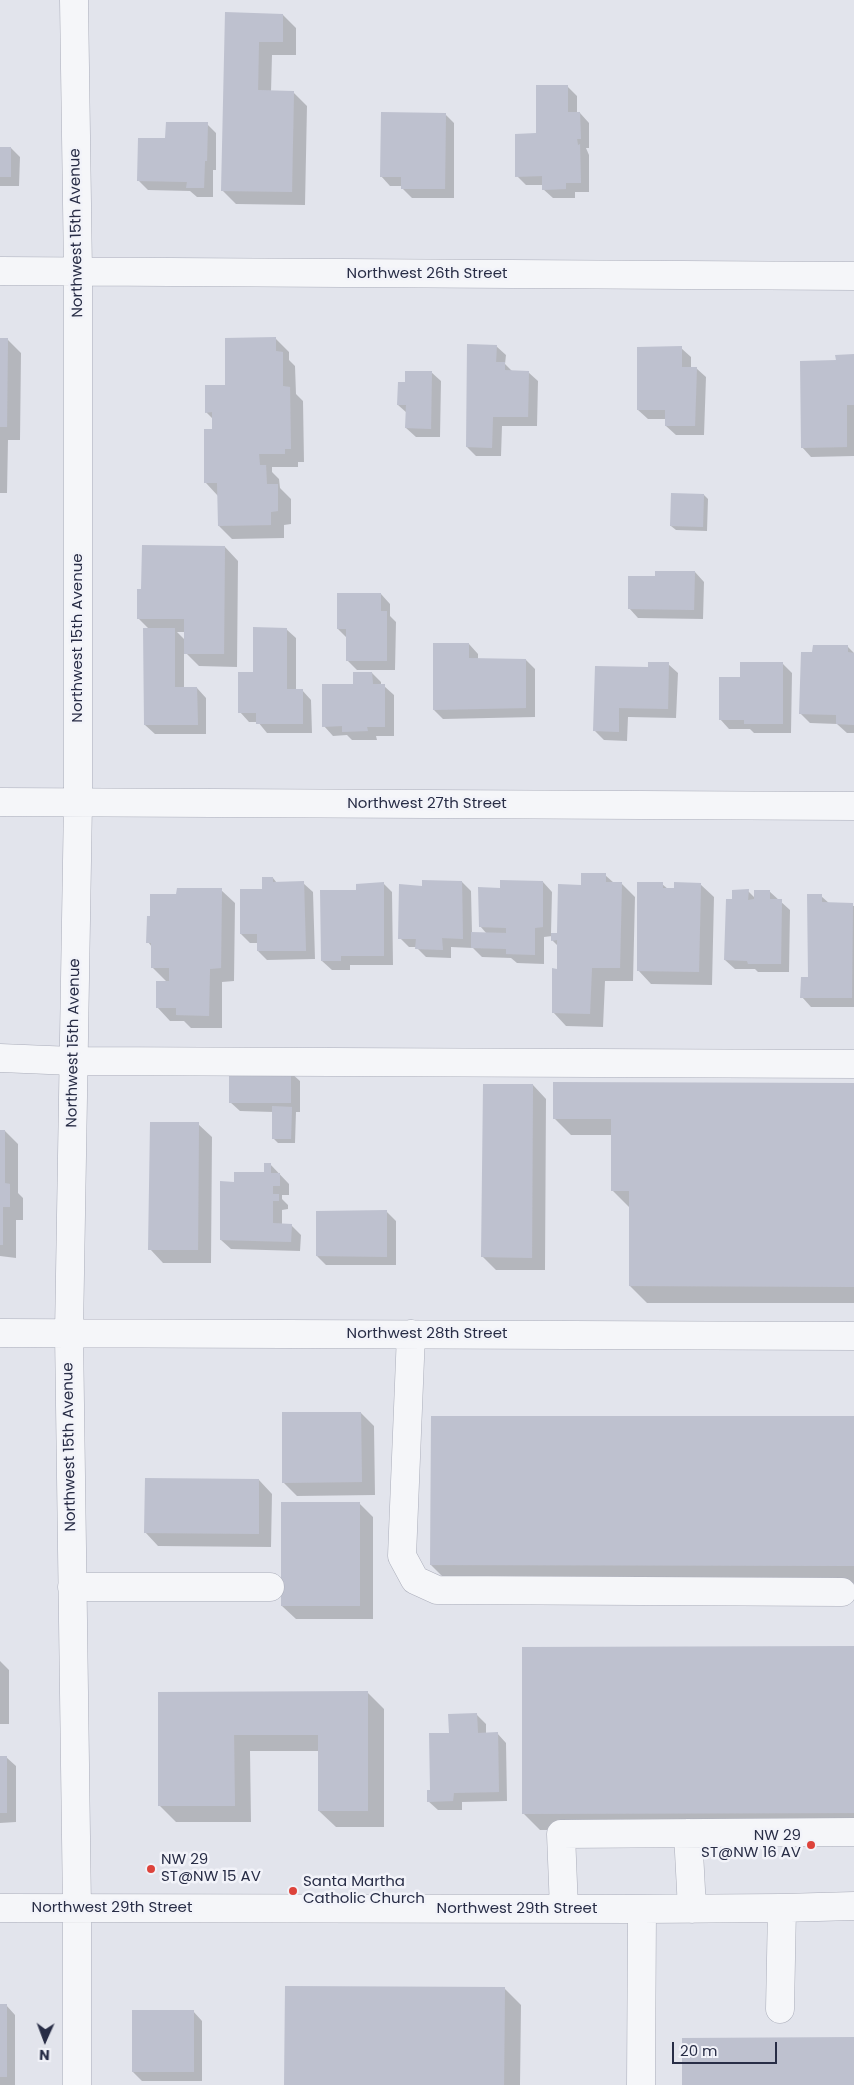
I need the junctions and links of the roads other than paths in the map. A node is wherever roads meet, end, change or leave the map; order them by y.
1 (74, 0) edge
2 (0, 271) edge
3 (78, 271) junction
4 (854, 276) edge
5 (0, 802) edge
6 (78, 802) junction
7 (854, 806) edge
8 (0, 1058) edge
9 (73, 1061) junction
10 (854, 1064) edge
11 (0, 1333) edge
12 (69, 1333) junction
13 (411, 1334) junction
14 (854, 1336) edge
15 (270, 1587) dead end
16 (72, 1588) junction
17 (842, 1592) dead end
18 (854, 1832) edge
19 (688, 1833) junction
20 (854, 1906) edge
21 (0, 1908) edge
22 (77, 1908) junction
23 (782, 1908) junction
24 (564, 1909) junction
25 (642, 1909) junction
26 (692, 1909) junction
27 (780, 2009) dead end
28 (78, 2085) edge
29 (641, 2085) edge

1 - 3 street, Northwest 15th Avenue
2 - 3 street, Northwest 26th Street
3 - 4 street, Northwest 26th Street
3 - 6 street, Northwest 15th Avenue
5 - 6 street, Northwest 27th Street
6 - 7 street, Northwest 27th Street
6 - 9 street, Northwest 15th Avenue
8 - 9 street
9 - 10 street
9 - 12 street, Northwest 15th Avenue
11 - 12 street, Northwest 28th Street
12 - 13 street, Northwest 28th Street
12 - 16 street, Northwest 15th Avenue
13 - 14 street, Northwest 28th Street
13 - 17 street
15 - 16 street
16 - 22 street, Northwest 15th Avenue
18 - 19 street
19 - 24 street
19 - 26 street
20 - 23 street, Northwest 29th Street
21 - 22 street, Northwest 29th Street
22 - 24 street, Northwest 29th Street
22 - 28 street, Northwest 15th Avenue
23 - 26 street, Northwest 29th Street
23 - 27 street
24 - 25 street, Northwest 29th Street
25 - 26 street, Northwest 29th Street
25 - 29 street

